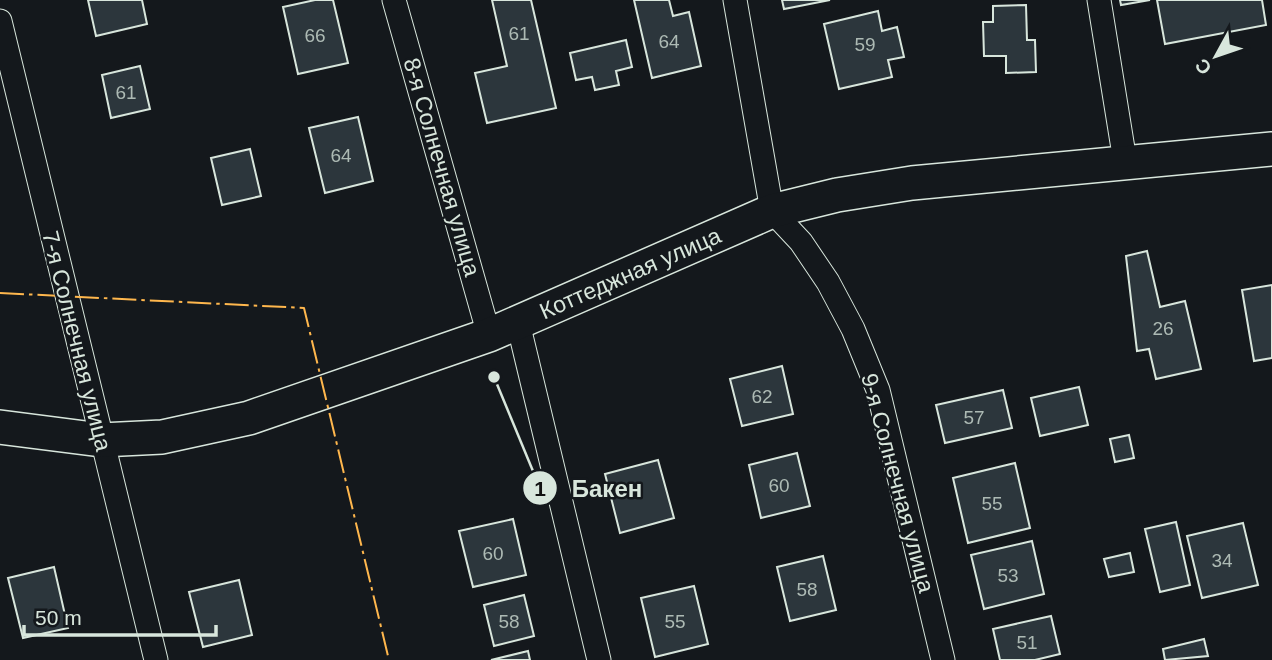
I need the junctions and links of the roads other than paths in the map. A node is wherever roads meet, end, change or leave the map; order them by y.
1 (394, 0) edge
2 (735, 0) edge
3 (1099, 0) edge
4 (0, 21) edge
5 (1272, 149) edge
6 (1125, 161) junction
7 (772, 211) junction
8 (503, 329) junction
9 (0, 427) edge
10 (102, 440) junction
11 (156, 660) edge
12 (599, 660) edge
13 (943, 660) edge

1 - 8 street, 8-я Солнечная улица
2 - 7 street
3 - 6 street
4 - 10 street, 7-я Солнечная улица
5 - 6 street, Коттеджная улица
6 - 7 street, Коттеджная улица
7 - 8 street, Коттеджная улица
7 - 13 street, 9-я Солнечная улица
8 - 10 street, Коттеджная улица
8 - 12 street, 8-я Солнечная улица
9 - 10 street, Коттеджная улица
10 - 11 street, 7-я Солнечная улица

